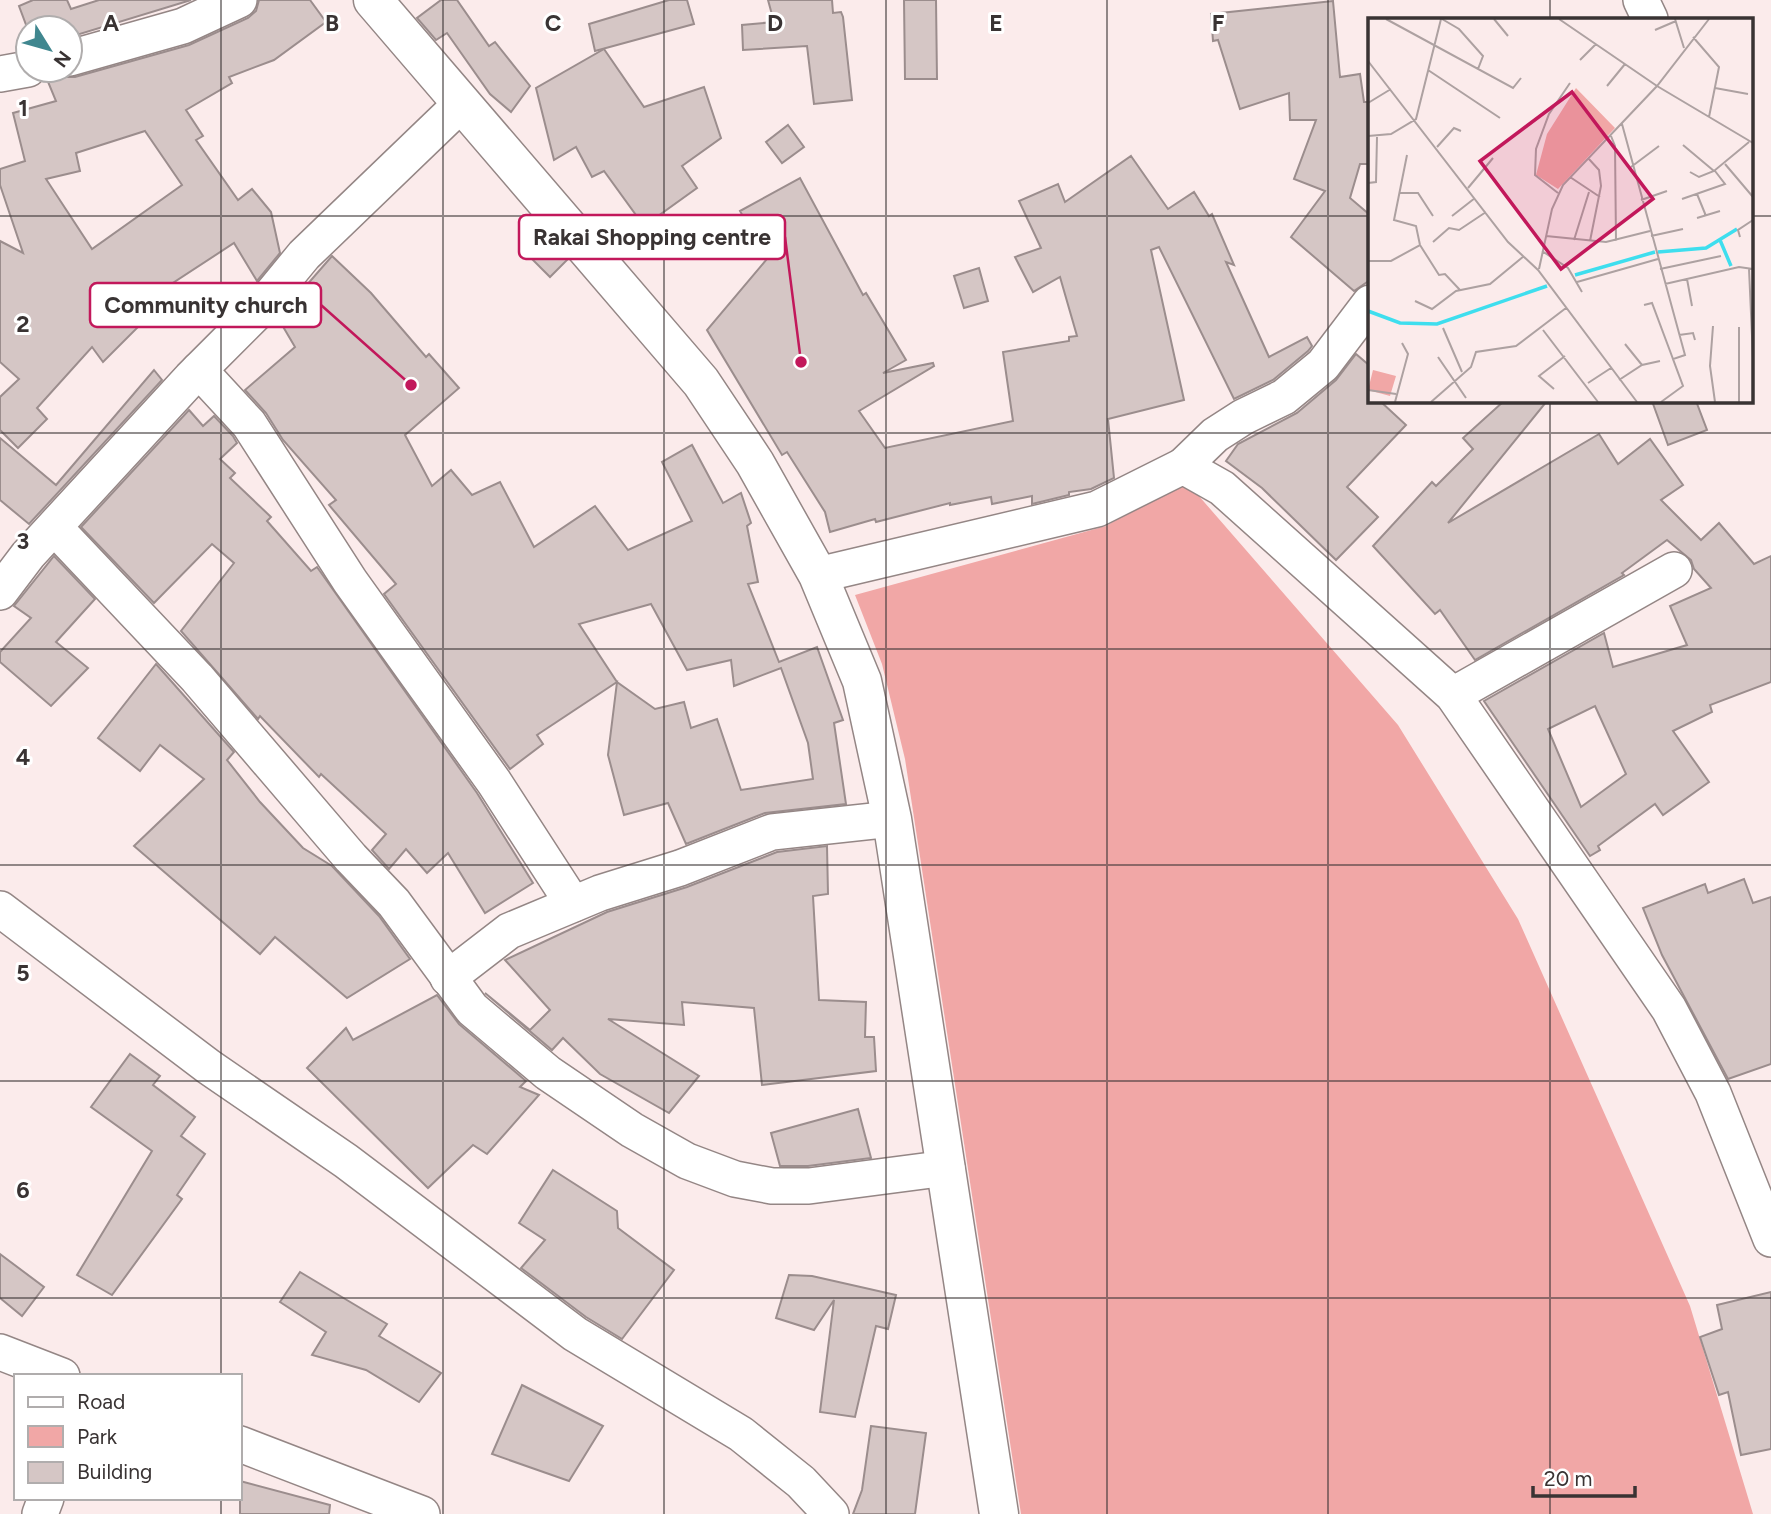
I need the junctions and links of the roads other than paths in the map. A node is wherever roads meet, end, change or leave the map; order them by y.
1 (239, 0) edge
2 (373, 0) edge
3 (1641, 0) edge
4 (1650, 18) edge
5 (84, 54) edge
6 (462, 103) junction
7 (1368, 306) edge
8 (199, 370) junction
9 (1183, 466) junction
10 (55, 528) junction
11 (1674, 570) dead end
12 (818, 575) junction
13 (0, 592) edge
14 (1452, 695) junction
15 (891, 820) junction
16 (573, 904) junction
17 (0, 909) edge
18 (448, 978) junction
19 (947, 1168) junction
20 (1771, 1239) edge
21 (0, 1352) edge
22 (57, 1374) edge
23 (242, 1445) edge
24 (422, 1514) edge
25 (831, 1514) edge
26 (999, 1514) edge

1 - 5 street
2 - 6 street
3 - 4 street
6 - 8 street
6 - 12 street
7 - 9 street
8 - 10 street
8 - 16 street
9 - 12 street
9 - 14 street
10 - 13 street
10 - 18 street
11 - 14 street
12 - 15 street
14 - 20 street
15 - 16 street
15 - 19 street
16 - 18 street
17 - 25 street
18 - 19 street
19 - 26 street
21 - 22 street
23 - 24 street

